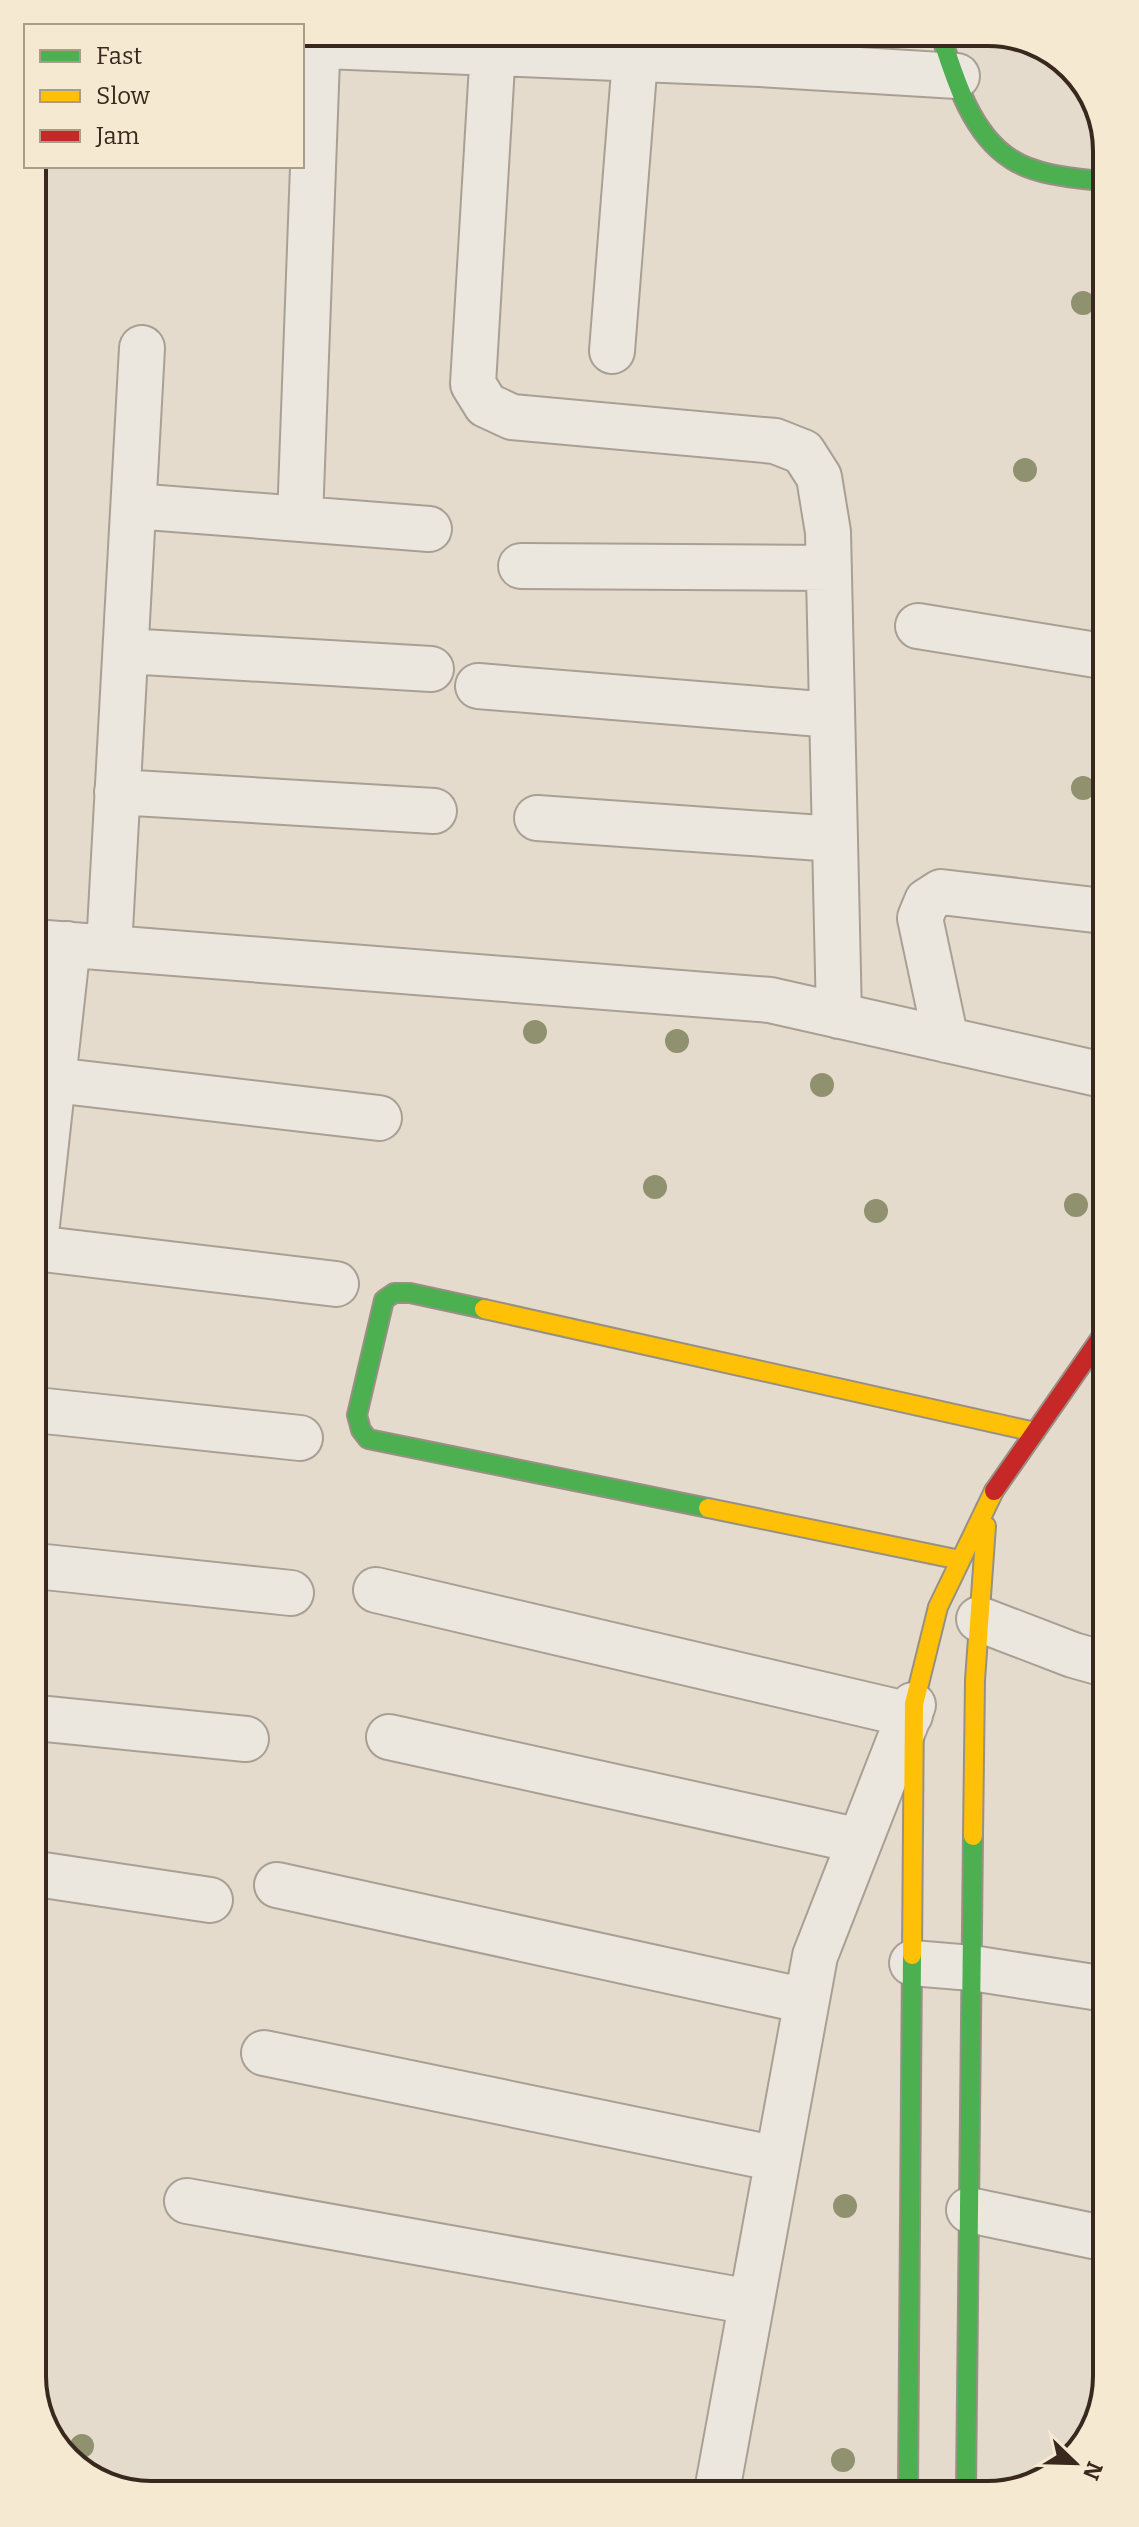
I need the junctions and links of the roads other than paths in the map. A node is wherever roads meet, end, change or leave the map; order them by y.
1 (313, 46) edge
2 (493, 46) edge
3 (520, 46) edge
4 (947, 47) edge
5 (635, 59) junction
6 (1093, 181) edge
7 (142, 348) dead end
8 (612, 351) dead end
9 (134, 506) junction
10 (300, 519) junction
11 (429, 529) dead end
12 (521, 566) dead end
13 (829, 568) junction
14 (918, 626) dead end
15 (126, 651) junction
16 (1093, 655) edge
17 (431, 669) dead end
18 (478, 686) dead end
19 (832, 715) junction
20 (117, 792) junction
21 (434, 811) dead end
22 (537, 818) dead end
23 (835, 839) junction
24 (1093, 910) edge
25 (70, 945) edge
26 (839, 1016) junction
27 (946, 1040) junction
28 (1093, 1073) edge
29 (54, 1080) junction
30 (379, 1118) dead end
31 (46, 1129) edge
32 (46, 1246) edge
33 (336, 1284) dead end
34 (1093, 1349) edge
35 (46, 1411) edge
36 (1035, 1432) junction
37 (300, 1438) dead end
38 (988, 1500) junction
39 (960, 1560) junction
40 (46, 1567) edge
41 (376, 1590) dead end
42 (291, 1593) dead end
43 (979, 1619) junction
44 (1093, 1661) edge
45 (912, 1710) junction
46 (46, 1719) edge
47 (389, 1737) dead end
48 (246, 1739) dead end
49 (860, 1841) junction
50 (46, 1875) edge
51 (277, 1885) dead end
52 (210, 1900) dead end
53 (912, 1963) junction
54 (972, 1968) junction
55 (1093, 1987) edge
56 (806, 2001) junction
57 (264, 2053) dead end
58 (777, 2159) junction
59 (187, 2201) dead end
60 (969, 2210) junction
61 (1093, 2236) edge
62 (751, 2302) junction
63 (719, 2481) edge
64 (908, 2481) edge
65 (966, 2481) edge

1 - 10 street
2 - 13 street
3 - 5 street
4 - 5 street
4 - 6 street
5 - 8 street
7 - 9 street
9 - 10 street
9 - 15 street
10 - 11 street
12 - 13 street
13 - 19 street
14 - 16 street
15 - 17 street
15 - 20 street
18 - 19 street
19 - 23 street
20 - 21 street
20 - 25 street
22 - 23 street
23 - 26 street
24 - 27 street
25 - 26 street
25 - 29 street
26 - 27 street
27 - 28 street
29 - 30 street
29 - 31 street
32 - 33 street
34 - 36 street
35 - 37 street
36 - 38 street
36 - 39 street
38 - 39 street
38 - 43 street
39 - 45 street
40 - 42 street
41 - 45 street
43 - 44 street
43 - 54 street
45 - 49 street
45 - 53 street
46 - 48 street
47 - 49 street
49 - 56 street
50 - 52 street
51 - 56 street
53 - 54 street
53 - 64 street
54 - 55 street
54 - 60 street
56 - 58 street
57 - 58 street
58 - 62 street
59 - 62 street
60 - 61 street
60 - 65 street
62 - 63 street

